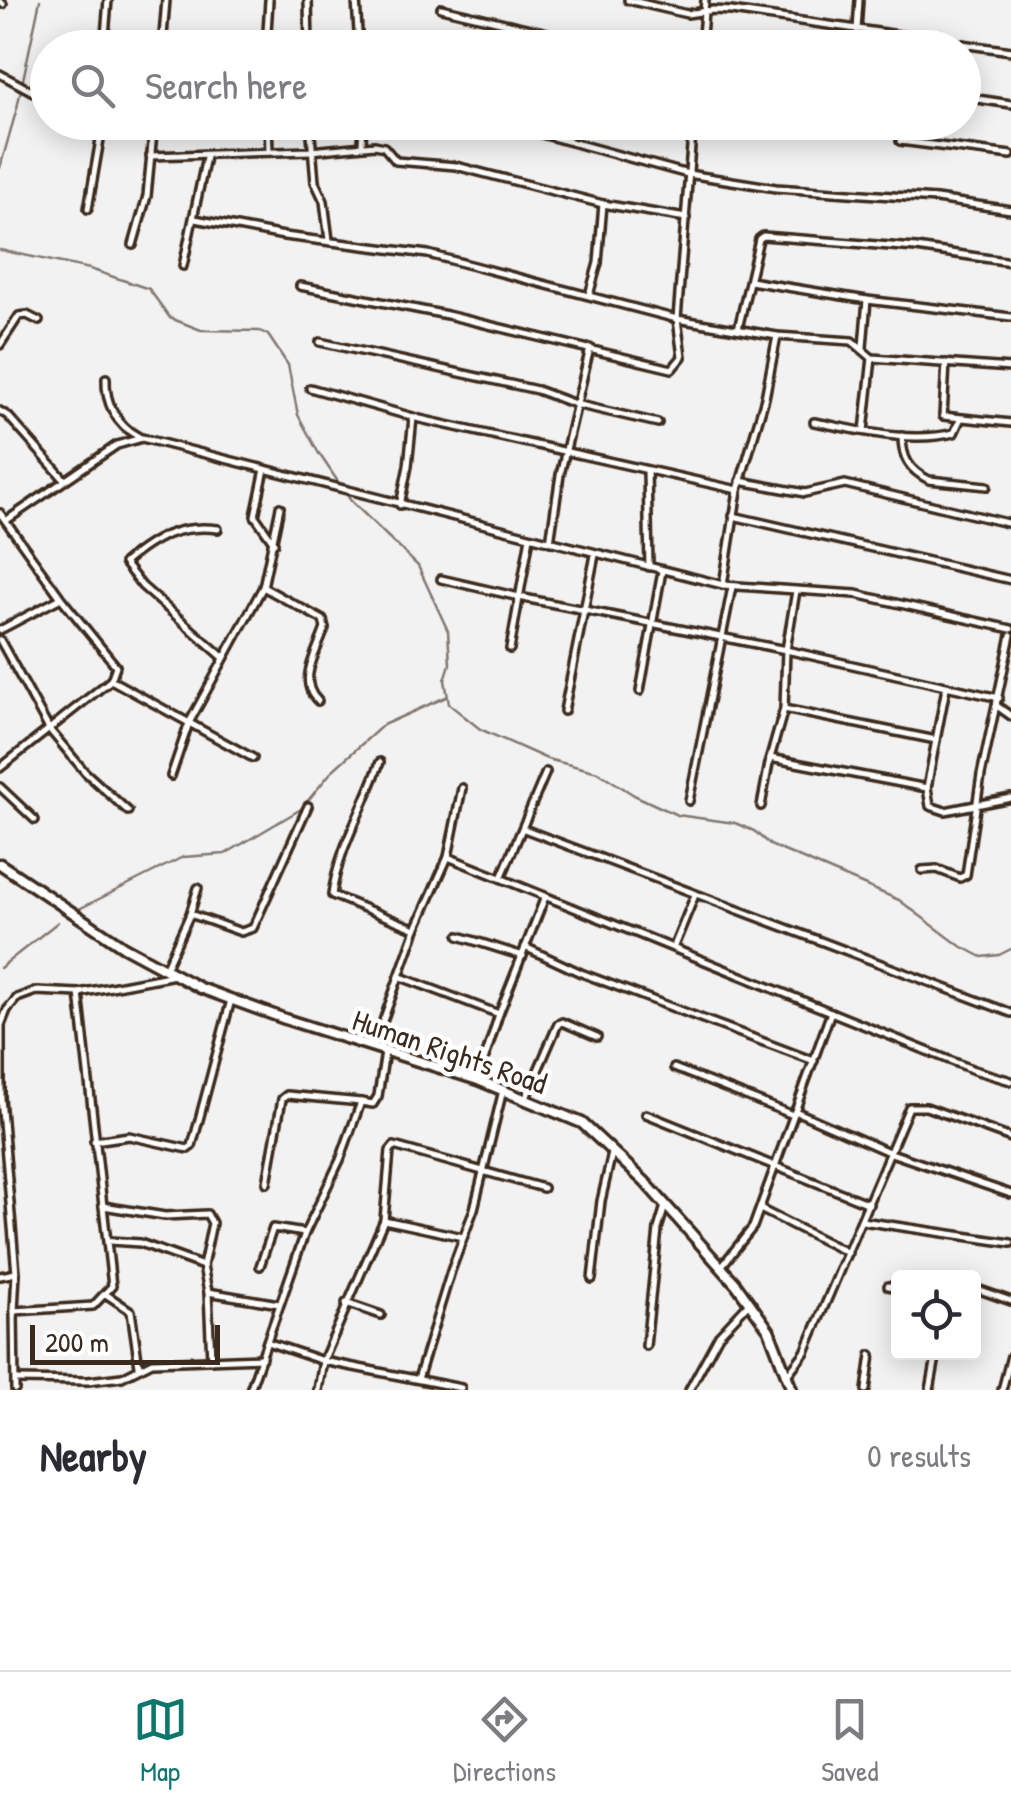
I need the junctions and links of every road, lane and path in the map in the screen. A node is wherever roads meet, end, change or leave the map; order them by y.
1 (108, 0) edge
2 (166, 0) edge
3 (269, 0) edge
4 (308, 0) edge
5 (356, 0) edge
6 (628, 0) edge
7 (705, 0) edge
8 (859, 0) edge
9 (442, 8) dead end
10 (704, 12) junction
11 (106, 30) edge
12 (164, 30) edge
13 (267, 30) edge
14 (308, 30) edge
15 (358, 30) edge
16 (535, 30) edge
17 (702, 30) edge
18 (857, 30) joint
19 (981, 46) edge
20 (1011, 50) edge
21 (0, 74) edge
22 (30, 90) edge
23 (981, 100) edge
24 (1011, 104) edge
25 (101, 140) edge
26 (152, 140) edge
27 (269, 140) edge
28 (310, 140) edge
29 (362, 140) edge
30 (564, 140) edge
31 (691, 140) edge
32 (900, 141) dead end
33 (362, 144) junction
34 (269, 151) junction
35 (310, 151) junction
36 (1011, 155) edge
37 (150, 156) junction
38 (206, 156) junction
39 (688, 174) junction
40 (603, 204) junction
41 (88, 209) dead end
42 (1011, 210) edge
43 (686, 218) junction
44 (196, 219) junction
45 (329, 240) junction
46 (133, 245) dead end
47 (1011, 262) edge
48 (183, 266) dead end
49 (750, 281) junction
50 (300, 286) dead end
51 (589, 295) junction
52 (867, 300) junction
53 (1011, 317) edge
54 (677, 319) junction
55 (39, 321) dead end
56 (738, 329) junction
57 (776, 336) junction
58 (320, 342) dead end
59 (0, 346) edge
60 (590, 348) junction
61 (863, 348) junction
62 (872, 358) junction
63 (946, 363) junction
64 (1011, 368) edge
65 (106, 378) dead end
66 (310, 388) dead end
67 (575, 404) junction
68 (0, 411) edge
69 (413, 418) junction
70 (960, 420) junction
71 (814, 422) dead end
72 (658, 423) dead end
73 (1011, 423) edge
74 (864, 431) junction
75 (902, 436) junction
76 (142, 438) junction
77 (566, 452) junction
78 (265, 469) junction
79 (646, 470) junction
80 (64, 479) junction
81 (740, 482) junction
82 (987, 486) dead end
83 (738, 490) junction
84 (400, 506) junction
85 (280, 508) dead end
86 (0, 513) edge
87 (733, 516) junction
88 (8, 520) junction
89 (1011, 524) edge
90 (218, 529) dead end
91 (530, 538) junction
92 (550, 542) junction
93 (274, 543) junction
94 (595, 555) junction
95 (649, 568) junction
96 (662, 571) junction
97 (440, 578) dead end
98 (1011, 580) edge
99 (723, 585) junction
100 (732, 587) junction
101 (263, 588) junction
102 (796, 591) junction
103 (519, 597) junction
104 (60, 598) junction
105 (582, 609) junction
106 (652, 622) junction
107 (0, 630) edge
108 (1011, 632) edge
109 (720, 638) junction
110 (0, 640) edge
111 (510, 649) dead end
112 (786, 650) junction
113 (224, 658) junction
114 (111, 680) junction
115 (946, 688) junction
116 (640, 690) dead end
117 (999, 698) junction
118 (318, 701) dead end
119 (997, 706) junction
120 (784, 709) junction
121 (564, 711) dead end
122 (1011, 716) edge
123 (188, 723) junction
124 (49, 729) junction
125 (936, 740) junction
126 (253, 758) dead end
127 (770, 758) junction
128 (380, 762) dead end
129 (0, 768) edge
130 (546, 772) dead end
131 (171, 776) dead end
132 (0, 787) edge
133 (462, 788) dead end
134 (928, 788) junction
135 (1011, 798) edge
136 (689, 800) dead end
137 (308, 806) dead end
138 (762, 806) dead end
139 (976, 807) junction
140 (128, 812) dead end
141 (35, 820) dead end
142 (524, 829) junction
143 (448, 857) junction
144 (0, 864) edge
145 (922, 870) dead end
146 (501, 878) junction
147 (198, 888) dead end
148 (695, 894) junction
149 (545, 897) junction
150 (190, 914) junction
151 (416, 929) junction
152 (459, 936) dead end
153 (674, 946) junction
154 (525, 948) junction
155 (523, 956) junction
156 (165, 969) junction
157 (175, 976) junction
158 (401, 977) junction
159 (79, 994) junction
160 (231, 1000) junction
161 (831, 1012) junction
162 (1011, 1013) edge
163 (499, 1014) junction
164 (0, 1032) edge
165 (597, 1037) dead end
166 (373, 1048) junction
167 (385, 1052) junction
168 (814, 1061) junction
169 (674, 1068) dead end
170 (478, 1080) junction
171 (1011, 1081) edge
172 (503, 1090) junction
173 (526, 1098) junction
174 (361, 1102) junction
175 (793, 1113) junction
176 (646, 1114) dead end
177 (1011, 1138) edge
178 (94, 1141) junction
179 (613, 1151) junction
180 (891, 1152) junction
181 (778, 1164) junction
182 (4, 1167) edge
183 (485, 1171) junction
184 (267, 1182) dead end
185 (543, 1188) dead end
186 (1011, 1194) edge
187 (869, 1204) junction
188 (104, 1206) junction
189 (665, 1206) junction
190 (760, 1209) junction
191 (384, 1220) junction
192 (862, 1221) junction
193 (305, 1233) junction
194 (462, 1237) junction
195 (109, 1241) junction
196 (1011, 1243) edge
197 (848, 1253) junction
198 (203, 1266) junction
199 (260, 1266) dead end
200 (721, 1266) junction
201 (16, 1273) junction
202 (0, 1276) edge
203 (592, 1278) dead end
204 (888, 1286) dead end
205 (891, 1287) edge
206 (981, 1290) edge
207 (208, 1292) junction
208 (107, 1294) junction
209 (1011, 1301) edge
210 (751, 1302) junction
211 (346, 1303) junction
212 (279, 1304) junction
213 (14, 1311) junction
214 (381, 1316) dead end
215 (267, 1342) junction
216 (646, 1346) dead end
217 (871, 1354) dead end
218 (1011, 1356) edge
219 (262, 1358) junction
220 (211, 1360) junction
221 (936, 1360) edge
222 (323, 1361) junction
223 (139, 1366) junction
224 (788, 1374) junction
225 (418, 1378) junction
226 (16, 1380) junction
227 (88, 1381) junction
228 (461, 1388) edge
229 (16, 1390) edge
230 (89, 1390) edge
231 (250, 1390) edge
232 (318, 1390) edge
233 (689, 1390) edge
234 (792, 1390) edge
235 (866, 1390) edge
236 (930, 1390) edge
237 (1002, 1390) edge

1 - 11 street
2 - 12 street
3 - 13 street
4 - 14 street
5 - 15 street
6 - 10 street
7 - 10 street
8 - 18 street
9 - 16 street
10 - 17 street
10 - 18 street
19 - 20 street
21 - 22 street
23 - 24 street
25 - 41 street
26 - 37 street
27 - 34 street
28 - 35 street
29 - 33 street
30 - 39 street
31 - 39 street
32 - 36 street
33 - 35 street
33 - 40 street
34 - 35 street
34 - 38 street
35 - 45 street
37 - 38 street
37 - 46 street
38 - 44 street
39 - 42 street
39 - 43 street
40 - 43 street
40 - 51 street
43 - 54 street
44 - 45 street
44 - 48 street
45 - 51 street
47 - 49 street
49 - 52 street
49 - 56 street
50 - 60 street
51 - 54 street
52 - 53 street
52 - 61 street
54 - 56 street
54 - 60 street
55 - 59 street
56 - 57 street
57 - 61 street
57 - 81 street
58 - 67 street
60 - 67 street
61 - 62 street
62 - 63 street
62 - 74 street
63 - 64 street
63 - 70 street
65 - 76 street
66 - 69 street
67 - 72 street
67 - 77 street
68 - 80 street
69 - 77 street
69 - 84 street
70 - 73 street
70 - 75 street
71 - 74 street
74 - 75 street
75 - 82 street
76 - 78 street
76 - 80 street
77 - 79 street
77 - 92 street
78 - 84 street
78 - 93 street
79 - 83 street
79 - 95 street
80 - 88 street
81 - 83 street
81 - 89 street
83 - 87 street
84 - 91 street
85 - 93 street
86 - 88 street
87 - 98 street
87 - 99 street
88 - 104 street
90 - 113 street
91 - 92 street
91 - 103 street
92 - 94 street
93 - 101 street
94 - 95 street
94 - 105 street
95 - 96 street
96 - 99 street
96 - 106 street
97 - 103 street
99 - 100 street
100 - 102 street
100 - 109 street
101 - 113 street
101 - 118 street
102 - 108 street
102 - 112 street
103 - 105 street
103 - 111 street
104 - 107 street
104 - 114 street
105 - 106 street
105 - 121 street
106 - 109 street
106 - 116 street
108 - 117 street
109 - 112 street
109 - 136 street
110 - 124 street
112 - 115 street
112 - 120 street
113 - 123 street
114 - 123 street
114 - 124 street
115 - 117 street
115 - 125 street
117 - 119 street
119 - 122 street
119 - 139 street
120 - 125 street
120 - 127 street
123 - 126 street
123 - 131 street
124 - 129 street
124 - 140 street
125 - 134 street
127 - 134 street
127 - 138 street
128 - 151 street
130 - 142 street
132 - 141 street
133 - 143 street
134 - 139 street
135 - 139 street
137 - 150 street
139 - 145 street
142 - 146 street
142 - 148 street
143 - 146 street
143 - 151 street
144 - 156 street, Human Rights Road
146 - 149 street
147 - 150 street
148 - 153 street
148 - 162 street
149 - 153 street
149 - 154 street
150 - 156 street
151 - 158 street
152 - 155 street
153 - 161 street
154 - 155 street
154 - 168 street
155 - 163 street
156 - 157 street, Human Rights Road
157 - 159 street
157 - 160 street, Human Rights Road
158 - 163 street
158 - 166 street
159 - 164 street
159 - 178 street
160 - 166 street, Human Rights Road
160 - 178 street
161 - 168 street
161 - 171 street
163 - 170 street
164 - 182 street
165 - 173 street
166 - 167 street, Human Rights Road
167 - 170 street, Human Rights Road
167 - 174 street
168 - 175 street
169 - 175 street
170 - 172 street, Human Rights Road
172 - 173 street, Human Rights Road
172 - 183 street
173 - 179 street, Human Rights Road
174 - 184 street
174 - 193 street
175 - 180 street
175 - 181 street
176 - 181 street
177 - 180 street
178 - 188 street
179 - 189 street, Human Rights Road
179 - 203 street
180 - 186 street
180 - 187 street
181 - 187 street
181 - 190 street
182 - 201 street
183 - 185 street
183 - 191 street
183 - 194 street
187 - 192 street
188 - 195 street
188 - 198 street
189 - 200 street, Human Rights Road
189 - 216 street
190 - 197 street
190 - 200 street
191 - 194 street
191 - 211 street
192 - 196 street
192 - 197 street
193 - 199 street
193 - 212 street
194 - 225 street
195 - 198 street
195 - 208 street
197 - 224 street
198 - 207 street
200 - 210 street, Human Rights Road
201 - 202 street
201 - 213 street
204 - 205 street
206 - 209 street
207 - 212 street
207 - 220 street
208 - 213 street
208 - 223 street
210 - 224 street, Human Rights Road
210 - 233 street
211 - 214 street
211 - 222 street
212 - 215 street
213 - 226 street
215 - 219 street
215 - 222 street
217 - 235 street
218 - 237 street
219 - 220 street
219 - 231 street
220 - 223 street
221 - 236 street
222 - 225 street
222 - 232 street
223 - 227 street
224 - 234 street, Human Rights Road
225 - 228 street
226 - 227 street
226 - 229 street
227 - 230 street

